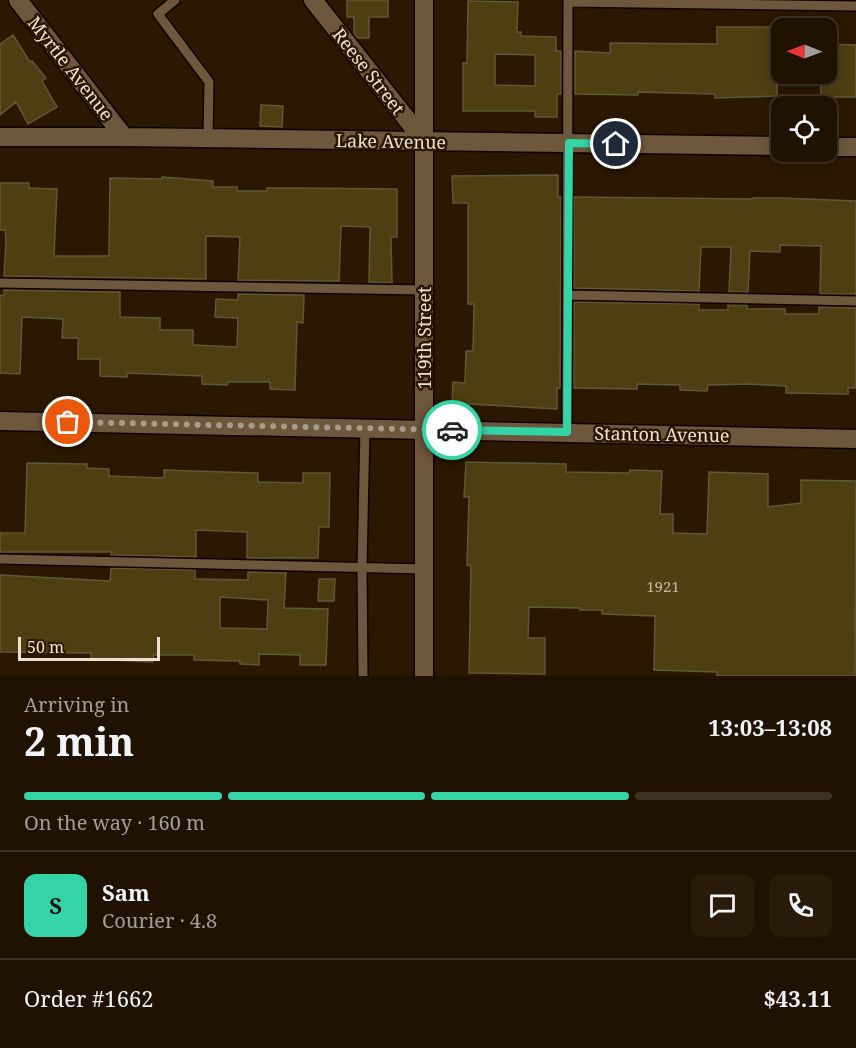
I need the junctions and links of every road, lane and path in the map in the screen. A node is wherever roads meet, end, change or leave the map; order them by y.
1 (18, 0) edge
2 (175, 0) edge
3 (313, 0) edge
4 (424, 0) edge
5 (568, 1) edge
6 (856, 6) edge
7 (0, 137) edge
8 (124, 137) junction
9 (208, 138) junction
10 (424, 141) junction
11 (569, 143) junction
12 (771, 146) edge
13 (837, 147) edge
14 (856, 147) edge
15 (0, 283) edge
16 (424, 290) junction
17 (567, 295) junction
18 (856, 301) edge
19 (0, 421) edge
20 (365, 428) junction
21 (424, 429) junction
22 (567, 432) junction
23 (856, 439) edge
24 (0, 559) edge
25 (362, 567) junction
26 (424, 569) junction
27 (363, 676) edge
28 (424, 676) edge

1 - 8 street, Myrtle Avenue
2 - 9 lane
3 - 10 street, Reese Street
4 - 10 street, 119th Street
5 - 6 lane
5 - 11 lane
7 - 8 street, Lake Avenue
8 - 9 street, Lake Avenue
9 - 10 street, Lake Avenue
10 - 11 street, Lake Avenue
10 - 16 street, 119th Street
11 - 12 street, Lake Avenue
11 - 17 lane
13 - 14 street
15 - 16 lane
16 - 21 street, 119th Street
17 - 18 lane
17 - 22 lane
19 - 20 street, Stanton Avenue
20 - 21 street, Stanton Avenue
20 - 25 lane
21 - 22 street, Stanton Avenue
21 - 26 street, 119th Street
22 - 23 street, Stanton Avenue
24 - 25 lane
25 - 26 lane
25 - 27 lane
26 - 28 street, 119th Street

